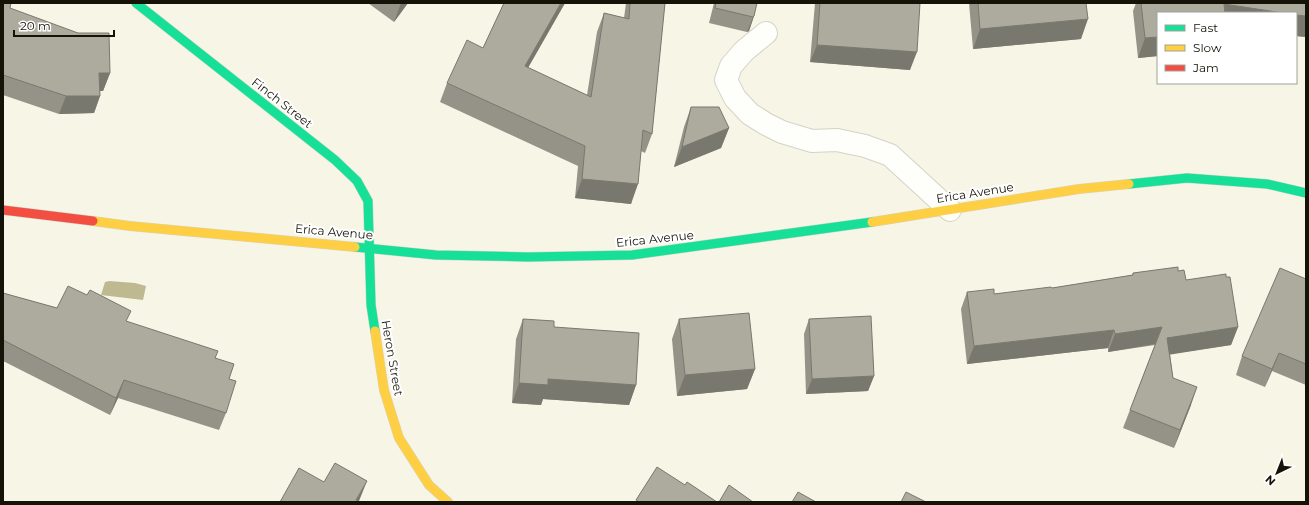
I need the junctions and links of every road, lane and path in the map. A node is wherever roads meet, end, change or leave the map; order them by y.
1 (136, 3) edge
2 (766, 33) dead end
3 (1306, 193) edge
4 (3, 210) edge
5 (950, 210) junction
6 (370, 248) junction
7 (448, 502) edge

1 - 6 street, Finch Street
2 - 5 street
3 - 5 street, Erica Avenue
4 - 6 street, Erica Avenue
5 - 6 street, Erica Avenue
6 - 7 street, Heron Street

